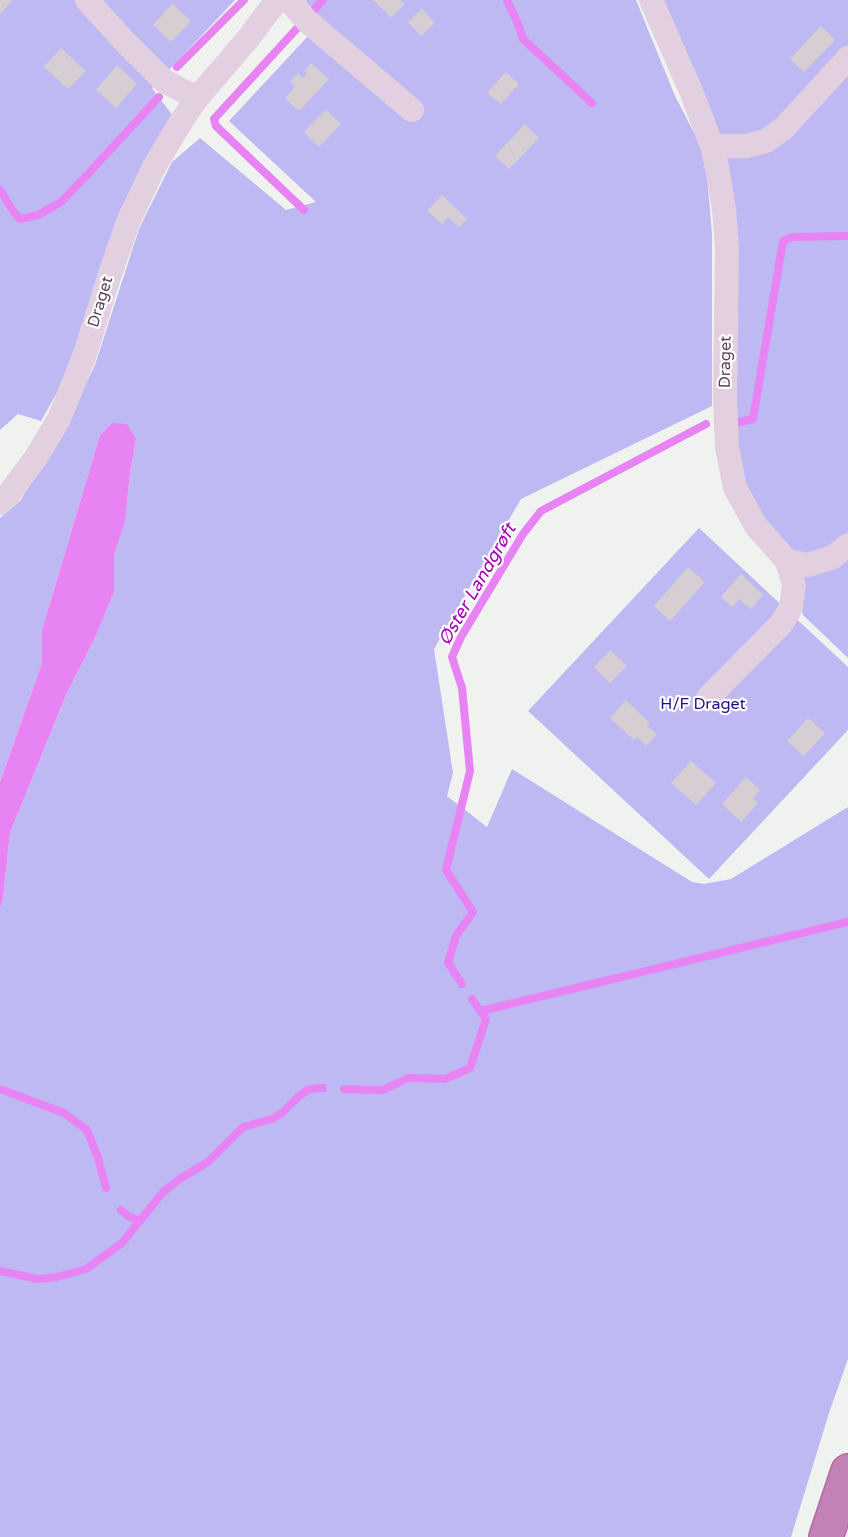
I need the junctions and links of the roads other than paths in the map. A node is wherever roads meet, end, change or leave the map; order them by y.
1 (87, 0) edge
2 (277, 0) edge
3 (291, 0) edge
4 (651, 0) edge
5 (848, 58) edge
6 (198, 97) junction
7 (412, 110) dead end
8 (712, 146) junction
9 (0, 502) edge
10 (848, 545) edge
11 (787, 561) junction
12 (708, 698) dead end
13 (848, 1471) edge
14 (826, 1537) edge

1 - 6 street
2 - 6 street, Draget
3 - 7 street
4 - 8 street, Draget
5 - 8 street
6 - 9 street, Draget
8 - 11 street, Draget
10 - 11 street
11 - 12 street, Draget
13 - 14 highway

